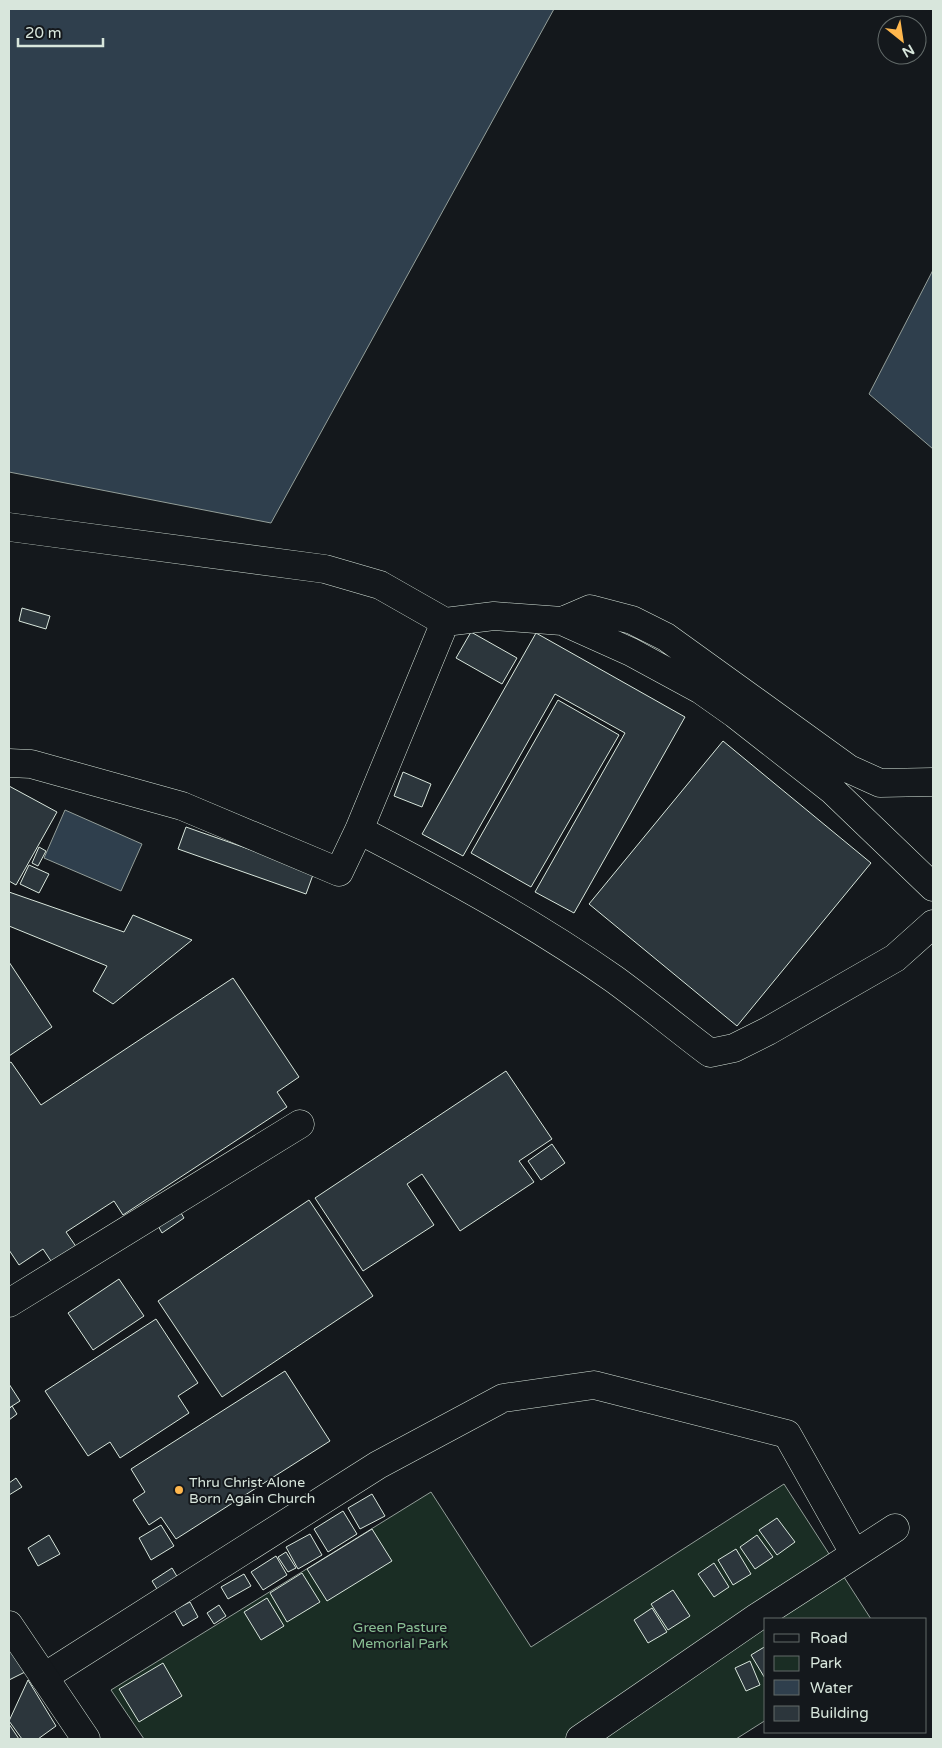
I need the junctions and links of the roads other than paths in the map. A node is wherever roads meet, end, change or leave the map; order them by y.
1 (9, 527) edge
2 (562, 621) junction
3 (445, 622) junction
4 (9, 762) edge
5 (933, 782) edge
6 (359, 830) junction
7 (933, 887) edge
8 (933, 924) edge
9 (300, 1124) dead end
10 (9, 1303) edge
11 (895, 1528) dead end
12 (854, 1553) junction
13 (9, 1625) edge
14 (44, 1677) junction
15 (86, 1739) edge
16 (580, 1739) edge

1 - 3 main road
2 - 3 main road
2 - 5 main road
2 - 7 main road
3 - 6 main road
4 - 6 main road
6 - 8 main road
9 - 10 main road
11 - 12 main road
12 - 14 main road
12 - 16 main road
13 - 14 main road
14 - 15 main road

